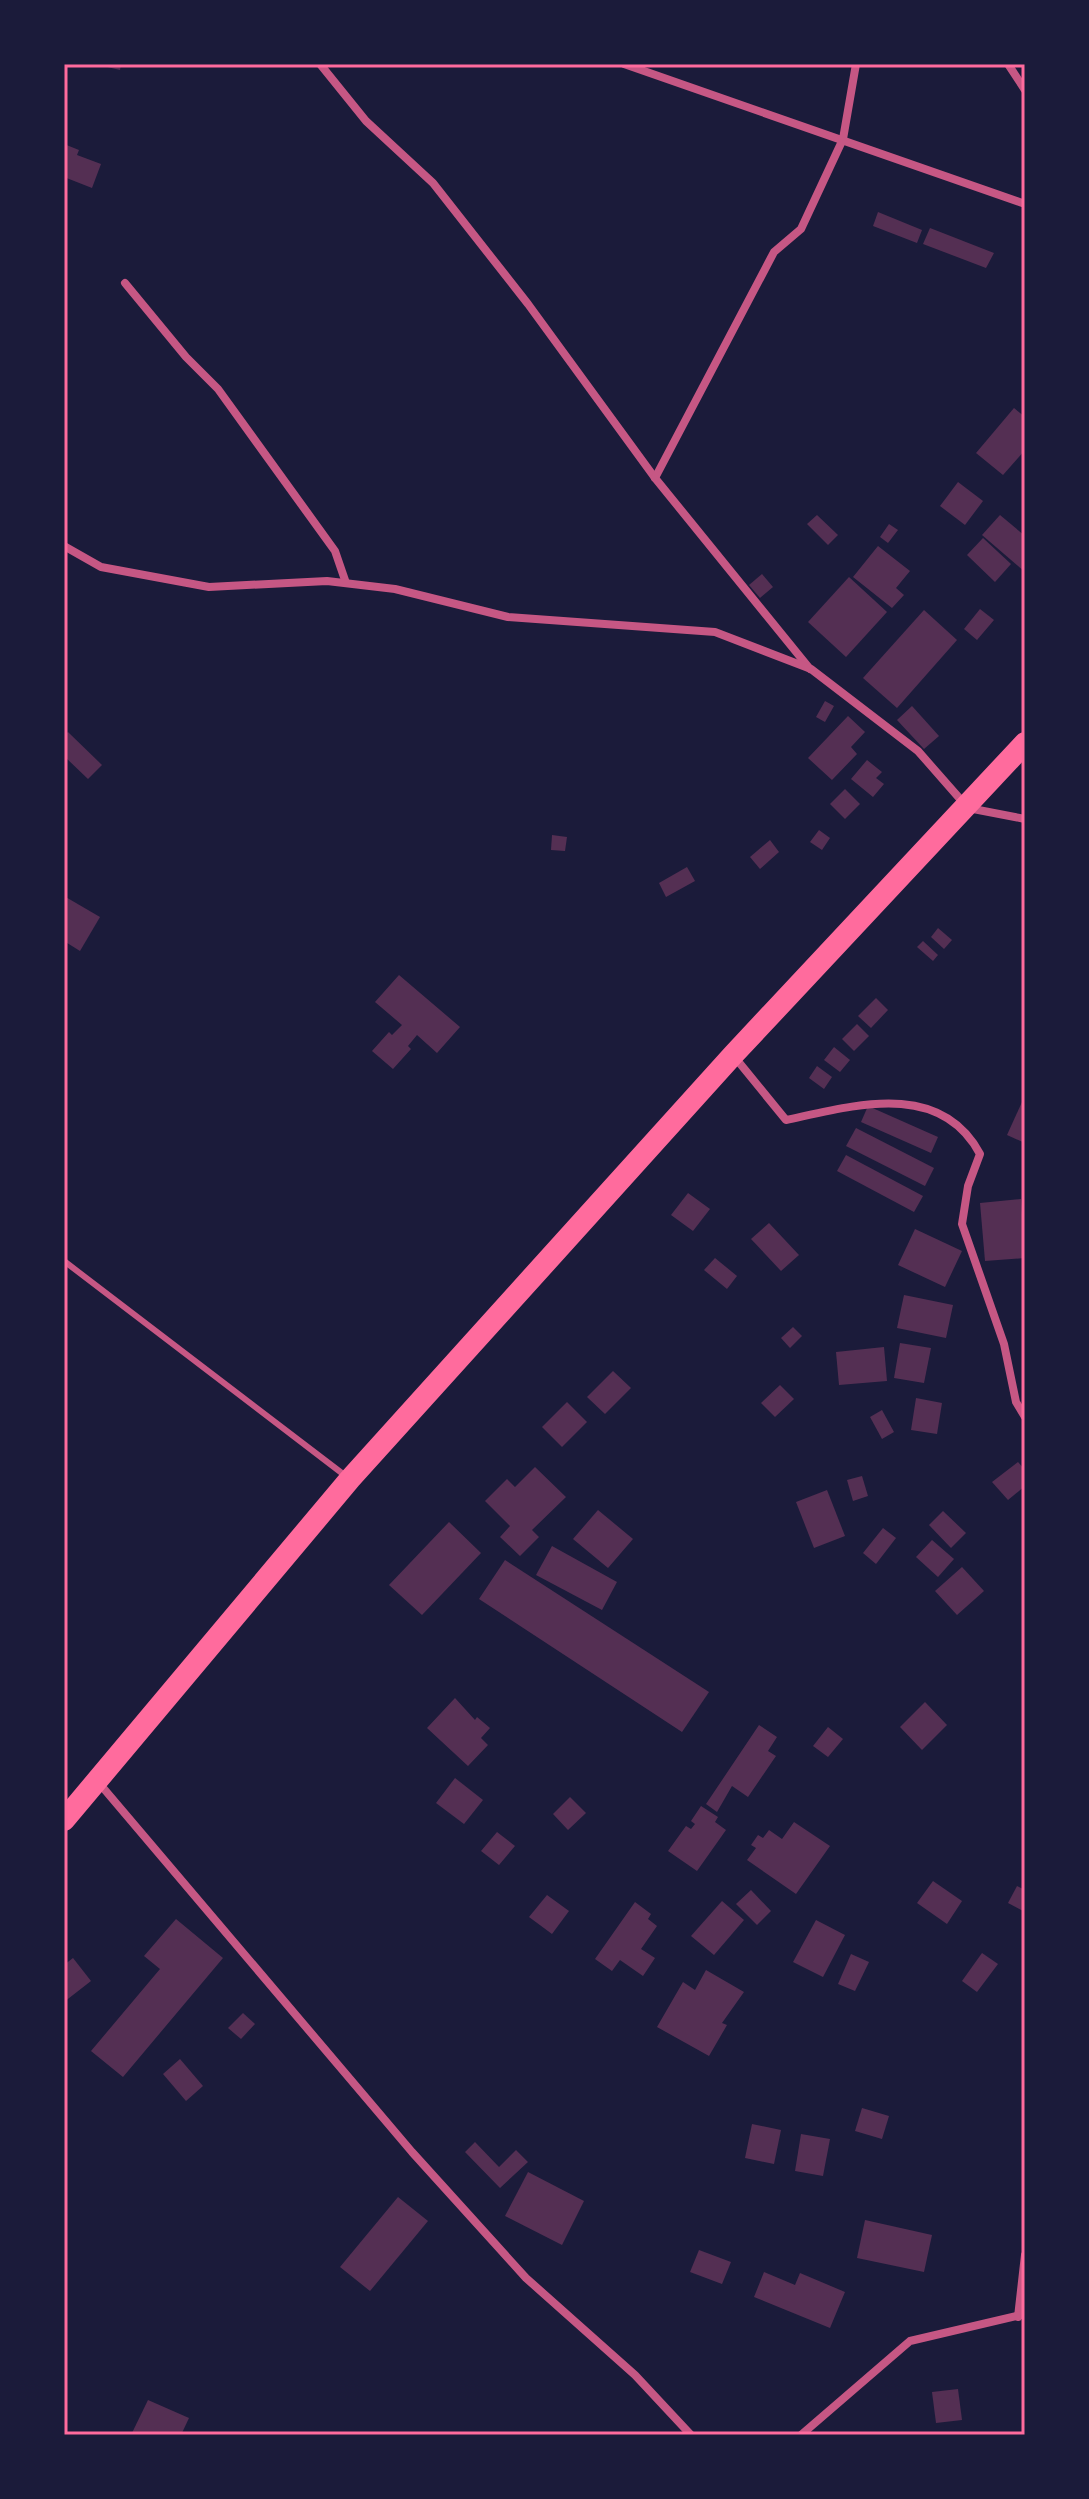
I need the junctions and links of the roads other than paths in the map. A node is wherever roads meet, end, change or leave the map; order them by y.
1 (320, 64) edge
2 (624, 64) edge
3 (856, 64) edge
4 (1008, 64) edge
5 (1025, 90) edge
6 (843, 139) junction
7 (1025, 204) edge
8 (125, 283) dead end
9 (655, 478) junction
10 (64, 546) edge
11 (346, 583) junction
12 (811, 669) junction
13 (1025, 743) edge
14 (968, 808) junction
15 (1025, 819) edge
16 (733, 1055) junction
17 (64, 1261) edge
18 (1025, 1417) edge
19 (350, 1479) junction
20 (98, 1782) junction
21 (64, 1820) edge
22 (1025, 2255) edge
23 (1021, 2316) edge
24 (691, 2435) edge
25 (801, 2435) edge

1 - 9 street
2 - 6 street
3 - 6 street
4 - 5 street
6 - 7 street
6 - 9 street
8 - 11 street
9 - 12 street
10 - 11 street
11 - 12 street
12 - 14 street
13 - 14 highway
14 - 15 street
14 - 16 highway
16 - 18 street
16 - 19 highway
17 - 19 lane
19 - 20 highway
20 - 21 highway
20 - 24 street
22 - 23 street
23 - 25 street

